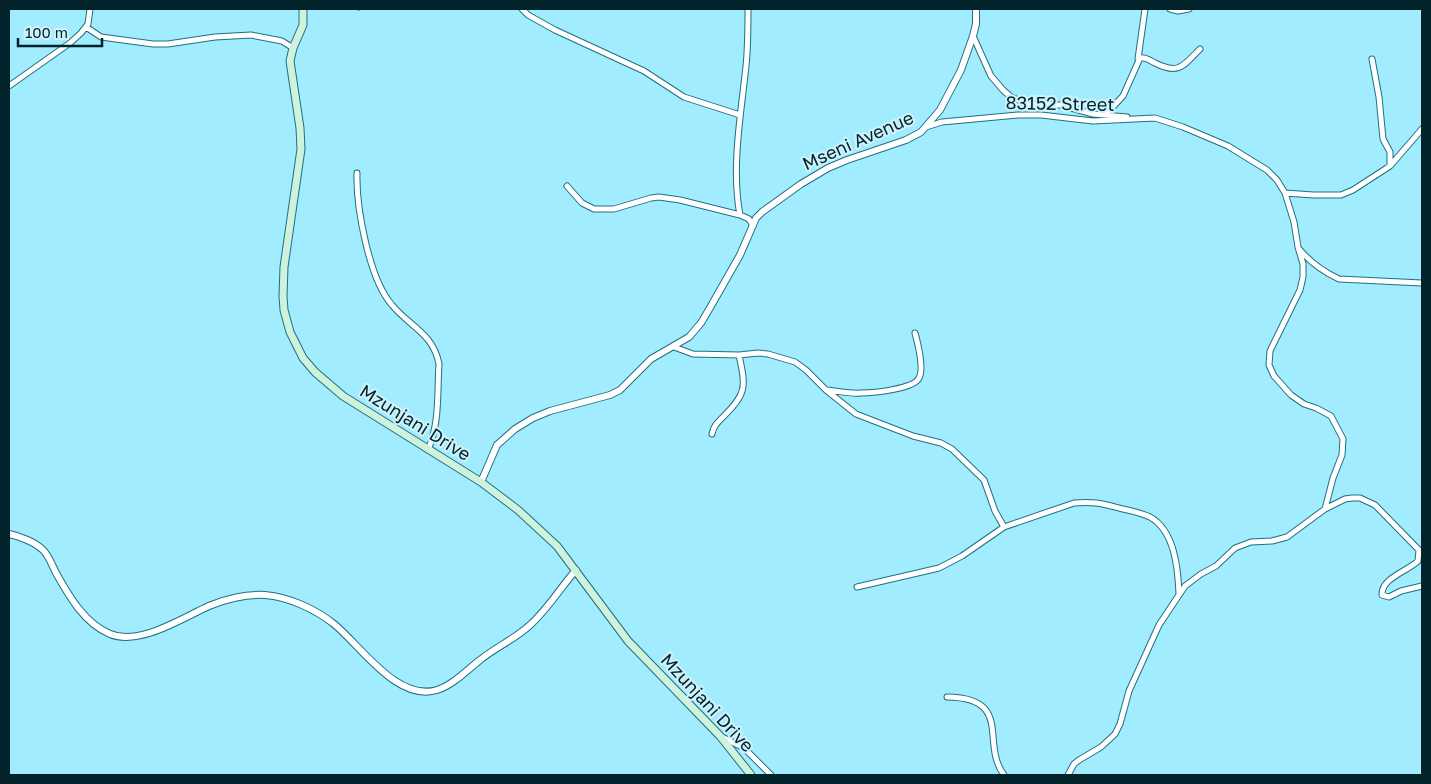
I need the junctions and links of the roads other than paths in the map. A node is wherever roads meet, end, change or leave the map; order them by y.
1 (90, 9) edge
2 (303, 9) edge
3 (522, 9) edge
4 (748, 9) edge
5 (976, 9) edge
6 (1145, 9) edge
7 (1170, 9) edge
8 (1190, 9) edge
9 (86, 27) junction
10 (973, 36) junction
11 (293, 48) junction
12 (1200, 49) dead end
13 (1138, 59) junction
14 (1372, 59) dead end
15 (9, 86) edge
16 (1106, 114) junction
17 (740, 115) junction
18 (1134, 118) junction
19 (926, 127) junction
20 (1422, 129) edge
21 (1390, 166) junction
22 (357, 173) dead end
23 (567, 186) dead end
24 (1285, 192) junction
25 (740, 215) junction
26 (753, 226) junction
27 (1298, 247) junction
28 (1421, 282) edge
29 (915, 333) dead end
30 (674, 346) junction
31 (738, 355) junction
32 (826, 390) junction
33 (712, 434) dead end
34 (428, 450) junction
35 (481, 482) junction
36 (1325, 509) junction
37 (1004, 527) junction
38 (9, 534) edge
39 (576, 570) junction
40 (1422, 586) edge
41 (857, 587) dead end
42 (1179, 594) junction
43 (947, 697) dead end
44 (720, 736) junction
45 (751, 775) edge
46 (771, 775) edge
47 (1004, 775) edge
48 (1068, 775) edge

1 - 9 street
2 - 11 main road, Mzunjani Drive
3 - 17 street
4 - 17 street
5 - 10 street, Mseni Avenue
6 - 13 street
7 - 8 street
9 - 11 street
9 - 15 street
10 - 16 street, 83152 Street
10 - 19 street, Mseni Avenue
11 - 34 main road, Mzunjani Drive
12 - 13 street
13 - 16 street
14 - 21 street
16 - 18 street, 83152 Street
17 - 25 street
18 - 19 street, 83152 Street
18 - 24 street, 83152 Street
19 - 26 street, Mseni Avenue
20 - 21 street
21 - 24 street
22 - 34 street
23 - 25 street
24 - 27 street, 83152 Street
25 - 26 street
26 - 30 street, Mseni Avenue
27 - 28 street
27 - 36 street, 83152 Street
29 - 32 street
30 - 31 street
30 - 35 street, Mseni Avenue
31 - 32 street
31 - 33 street
32 - 37 street
34 - 35 main road, Mzunjani Drive
35 - 39 main road, Mzunjani Drive
36 - 40 street
36 - 42 street
37 - 41 street
37 - 42 street
38 - 39 street
39 - 44 main road, Mzunjani Drive
42 - 48 street
43 - 47 street
44 - 45 main road, Mzunjani Drive
44 - 46 street

